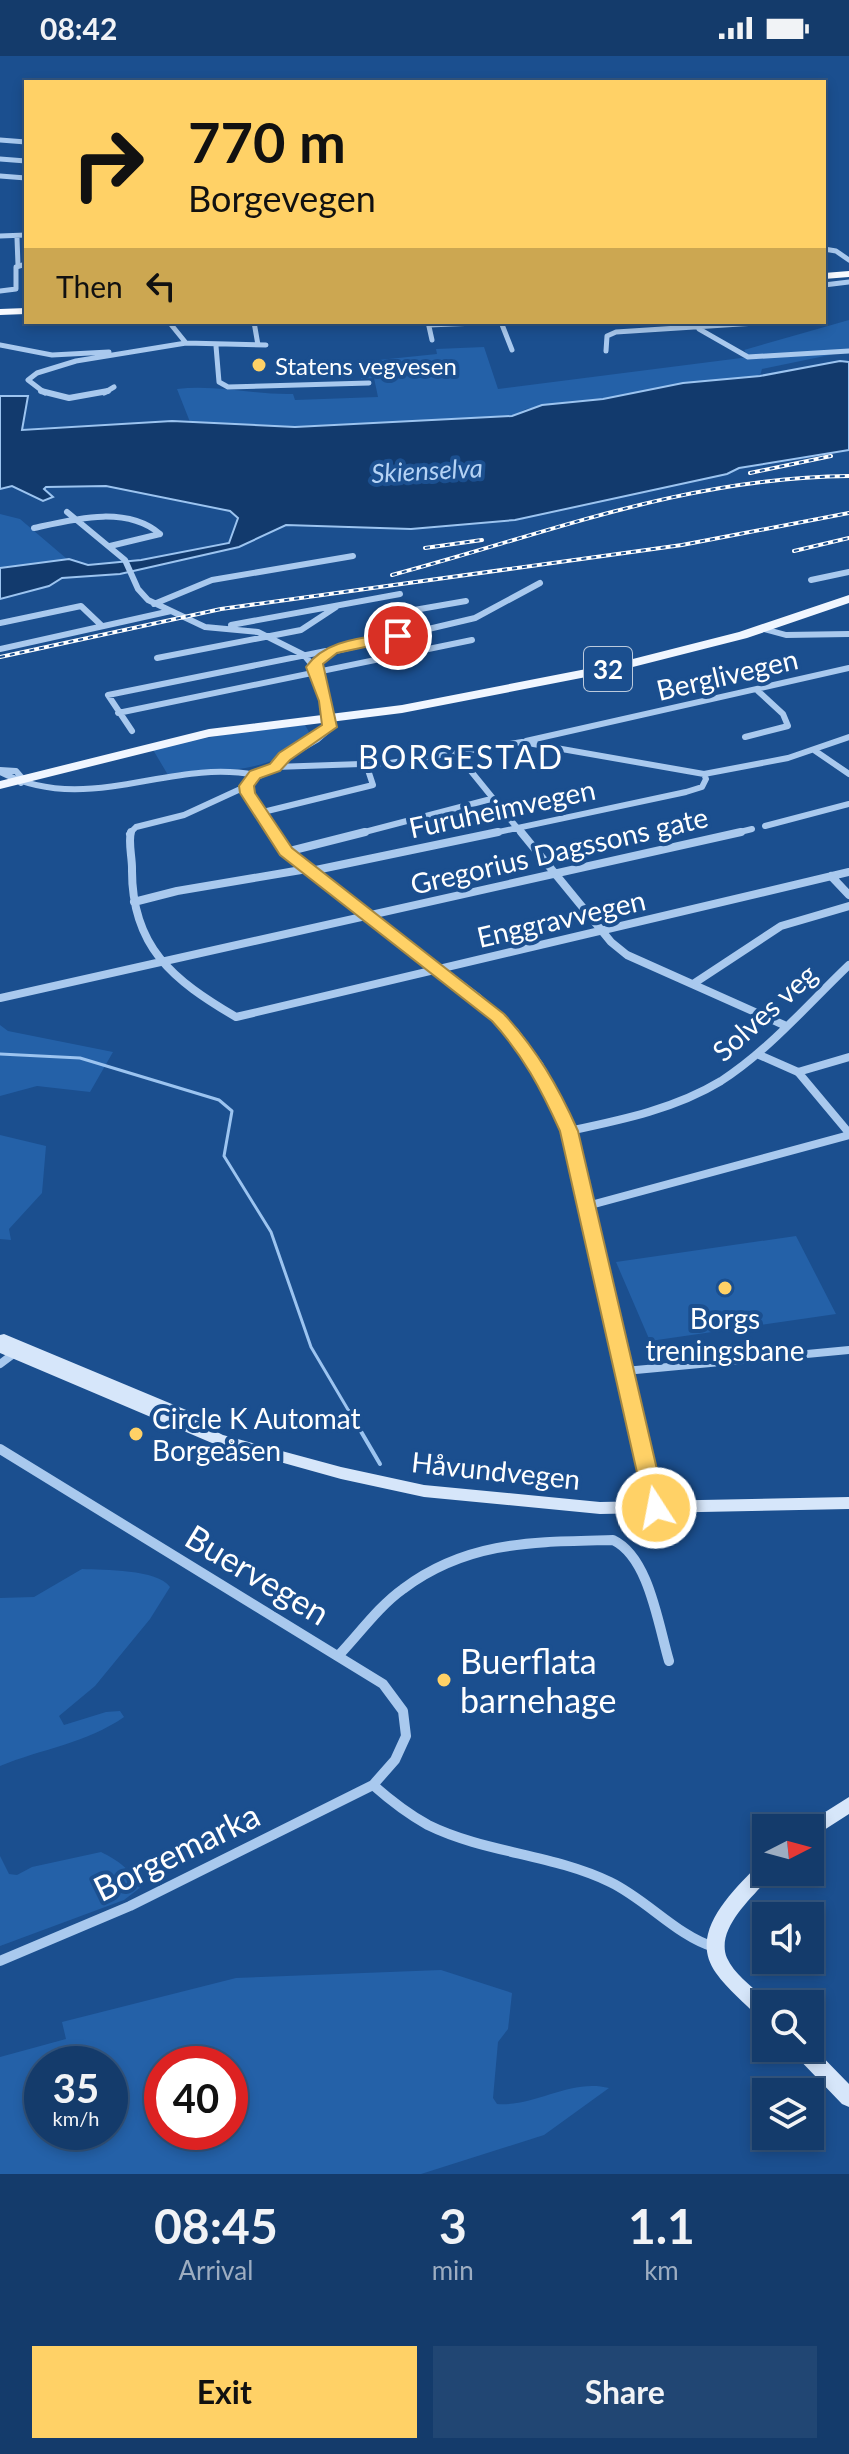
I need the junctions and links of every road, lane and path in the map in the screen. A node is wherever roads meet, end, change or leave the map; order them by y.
1 (0, 140) edge
2 (24, 142) edge
3 (0, 159) edge
4 (24, 161) edge
5 (0, 176) edge
6 (24, 178) edge
7 (24, 235) edge
8 (0, 236) edge
9 (17, 238) dead end
10 (826, 249) edge
11 (849, 260) edge
12 (24, 264) edge
13 (18, 265) junction
14 (826, 277) edge
15 (849, 277) edge
16 (826, 284) edge
17 (0, 291) edge
18 (24, 311) edge
19 (0, 312) edge
20 (171, 324) edge
21 (255, 324) edge
22 (428, 324) edge
23 (502, 324) edge
24 (746, 324) edge
25 (699, 328) junction
26 (432, 340) dead end
27 (186, 343) junction
28 (0, 345) edge
29 (216, 346) junction
30 (512, 350) dead end
31 (606, 351) dead end
32 (849, 351) edge
33 (114, 353) junction
34 (369, 383) dead end
35 (114, 387) dead end
36 (67, 512) dead end
37 (78, 517) junction
38 (34, 528) dead end
39 (110, 546) junction
40 (353, 556) dead end
41 (849, 572) edge
42 (811, 580) dead end
43 (540, 583) dead end
44 (400, 594) dead end
45 (849, 596) edge
46 (466, 601) dead end
47 (154, 604) junction
48 (337, 606) junction
49 (172, 611) junction
50 (0, 623) edge
51 (102, 626) junction
52 (210, 628) junction
53 (764, 629) junction
54 (849, 634) edge
55 (268, 637) junction
56 (380, 640) junction
57 (472, 640) dead end
58 (0, 649) edge
59 (332, 650) junction
60 (304, 655) junction
61 (157, 658) dead end
62 (849, 668) edge
63 (315, 670) junction
64 (758, 691) junction
65 (118, 713) junction
66 (330, 719) junction
67 (132, 731) dead end
68 (745, 737) dead end
69 (849, 737) edge
70 (522, 742) junction
71 (814, 750) junction
72 (457, 754) junction
73 (366, 764) junction
74 (275, 767) junction
75 (704, 774) junction
76 (849, 774) edge
77 (251, 780) junction
78 (11, 781) edge
79 (491, 799) junction
80 (849, 804) edge
81 (259, 813) junction
82 (765, 826) dead end
83 (516, 828) junction
84 (752, 829) dead end
85 (286, 852) junction
86 (309, 870) junction
87 (553, 872) junction
88 (849, 872) edge
89 (831, 876) junction
90 (849, 895) edge
91 (134, 902) junction
92 (849, 906) edge
93 (371, 916) junction
94 (603, 931) junction
95 (159, 964) junction
96 (849, 965) edge
97 (439, 969) junction
98 (693, 984) junction
99 (0, 998) edge
100 (784, 1025) junction
101 (757, 1054) junction
102 (849, 1057) edge
103 (798, 1072) junction
104 (569, 1131) junction
105 (849, 1134) edge
106 (587, 1206) junction
107 (0, 1337) edge
108 (12, 1349) edge
109 (849, 1350) edge
110 (0, 1364) edge
111 (625, 1371) junction
112 (0, 1449) edge
113 (849, 1503) edge
114 (656, 1508) junction
115 (339, 1655) junction
116 (669, 1661) dead end
117 (373, 1785) junction
118 (849, 1804) edge
119 (824, 1821) edge
120 (752, 1886) edge
121 (714, 1947) junction
122 (0, 1961) edge
123 (752, 1997) edge
124 (814, 2062) edge
125 (849, 2098) edge

1 - 2 street
3 - 4 street
5 - 6 street
7 - 8 street
9 - 13 street
10 - 11 street
12 - 13 street
13 - 17 street
14 - 15 highway
15 - 16 street
18 - 19 highway
20 - 27 street
21 - 29 street
22 - 26 street
23 - 30 street
24 - 25 street
25 - 31 street
25 - 32 street
27 - 29 street
27 - 33 street
28 - 33 street
29 - 34 street
33 - 35 street
36 - 37 street
37 - 38 street
37 - 39 street
37 - 39 street
39 - 47 street
40 - 47 street
41 - 42 street
43 - 56 street
44 - 48 street
45 - 53 main road, 32
46 - 56 street
47 - 49 street
48 - 52 street
48 - 55 street
49 - 51 street
49 - 52 street
50 - 51 street
51 - 58 street
52 - 55 street
53 - 54 street
53 - 66 main road, 32
55 - 60 street
55 - 61 street
56 - 59 street
57 - 63 street
59 - 60 street
59 - 63 street
60 - 63 street
60 - 65 street
62 - 64 street, Berglivegen
63 - 65 street
63 - 66 street
64 - 68 street
64 - 70 street, Berglivegen
65 - 67 street
66 - 74 street
66 - 78 main road, 32
69 - 71 street
70 - 72 street, Berglivegen
70 - 75 street
71 - 75 street
71 - 76 street
72 - 73 street
72 - 79 street
73 - 74 street
73 - 81 street
74 - 77 street
75 - 83 street, Furuheimvegen
77 - 78 street
77 - 81 street
77 - 91 street
79 - 83 street
79 - 85 street
80 - 82 street
81 - 85 street
83 - 86 street, Furuheimvegen
83 - 87 street
84 - 87 street, Gregorius Dagssons gate
85 - 86 street
86 - 91 street, Furuheimvegen
86 - 93 street
87 - 93 street, Gregorius Dagssons gate
87 - 94 street
88 - 89 street, Enggravvegen
89 - 90 street
89 - 94 street, Enggravvegen
91 - 95 street
92 - 98 street
93 - 95 street, Gregorius Dagssons gate
93 - 97 street
94 - 97 street, Enggravvegen
94 - 98 street
95 - 97 street, Enggravvegen
95 - 99 street, Gregorius Dagssons gate
96 - 100 street, Solves veg
97 - 104 street
98 - 100 street
100 - 101 street, Solves veg
101 - 103 street
101 - 104 street, Solves veg
102 - 103 street
103 - 105 street
104 - 106 street
105 - 106 street
106 - 111 street
107 - 108 main road, Håvundvegen
108 - 110 street
108 - 114 main road, Håvundvegen
109 - 111 street
111 - 114 street
112 - 115 street, Buervegen
113 - 114 main road, Håvundvegen
115 - 116 street
115 - 117 street, Buervegen
117 - 121 street
117 - 122 street, Borgemarka
118 - 119 main road
120 - 121 main road
121 - 123 main road
124 - 125 main road

